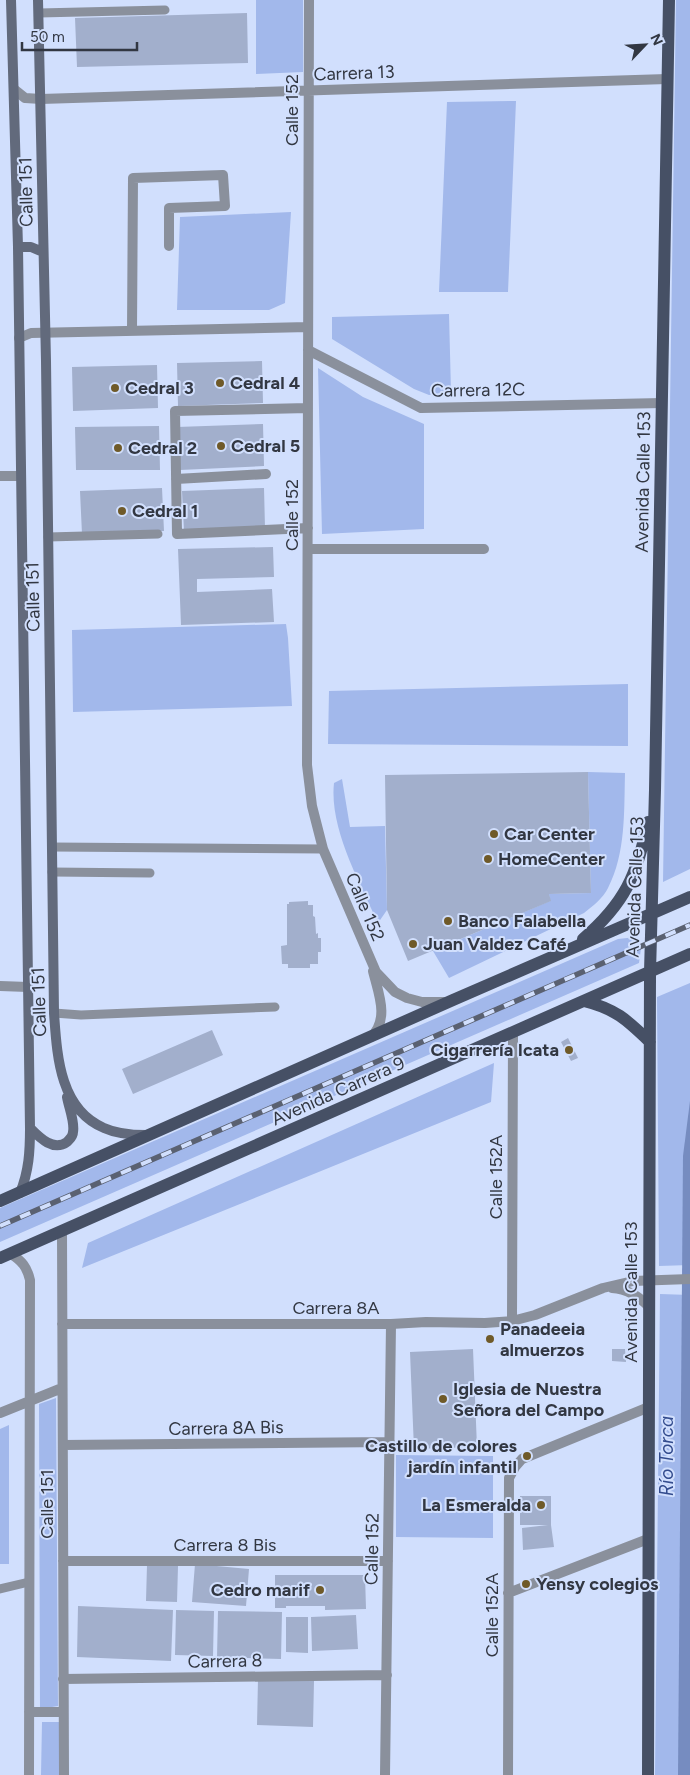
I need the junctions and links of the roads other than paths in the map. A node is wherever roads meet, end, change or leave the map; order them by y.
1 (12, 0) edge
2 (38, 0) edge
3 (309, 0) edge
4 (669, 0) edge
5 (165, 10) dead end
6 (39, 13) junction
7 (667, 79) junction
8 (15, 90) junction
9 (309, 91) junction
10 (41, 100) junction
11 (169, 246) dead end
12 (18, 247) junction
13 (43, 252) junction
14 (308, 328) junction
15 (132, 331) junction
16 (45, 332) junction
17 (19, 338) junction
18 (308, 350) junction
19 (662, 403) junction
20 (308, 408) junction
21 (266, 474) dead end
22 (0, 476) edge
23 (21, 476) junction
24 (176, 479) junction
25 (308, 528) junction
26 (158, 534) dead end
27 (48, 537) junction
28 (308, 549) junction
29 (484, 549) dead end
30 (655, 790) junction
31 (52, 847) junction
32 (323, 849) junction
33 (52, 872) junction
34 (150, 873) dead end
35 (690, 897) edge
36 (652, 914) junction
37 (572, 948) junction
38 (689, 955) edge
39 (370, 960) junction
40 (650, 972) junction
41 (0, 986) edge
42 (28, 987) junction
43 (453, 1000) junction
44 (584, 1001) junction
45 (275, 1007) dead end
46 (54, 1013) junction
47 (513, 1033) junction
48 (370, 1037) junction
49 (650, 1042) junction
50 (64, 1080) junction
51 (30, 1128) junction
52 (150, 1136) junction
53 (20, 1193) junction
54 (0, 1201) edge
55 (62, 1232) junction
56 (5, 1256) edge
57 (690, 1279) edge
58 (649, 1280) junction
59 (603, 1288) junction
60 (649, 1307) junction
61 (512, 1321) junction
62 (62, 1324) junction
63 (391, 1324) junction
64 (62, 1388) junction
65 (30, 1400) junction
66 (649, 1407) junction
67 (0, 1413) edge
68 (390, 1442) junction
69 (62, 1445) junction
70 (648, 1539) junction
71 (63, 1561) junction
72 (388, 1561) junction
73 (29, 1582) junction
74 (0, 1589) edge
75 (508, 1593) junction
76 (387, 1674) junction
77 (63, 1679) junction
78 (29, 1712) junction
79 (63, 1712) junction
80 (29, 1775) edge
81 (64, 1775) edge
82 (385, 1775) edge
83 (508, 1775) edge
84 (648, 1775) edge

1 - 8 street, Calle 151
2 - 6 street, Calle 151
3 - 9 street, Calle 152
4 - 7 main road, Avenida Calle 153
5 - 6 lane
6 - 10 street, Calle 151
7 - 9 street, Carrera 13
7 - 19 main road, Avenida Calle 153
8 - 10 street, Carrera 13
8 - 12 street, Calle 151
9 - 10 street, Carrera 13
9 - 14 street, Calle 152
10 - 13 street, Calle 151
11 - 15 street
12 - 13 street
12 - 17 street, Calle 151
13 - 16 street, Calle 151
14 - 15 street
14 - 18 street, Calle 152
15 - 16 street
16 - 17 street
16 - 27 street, Calle 151
17 - 23 street, Calle 151
18 - 19 street, Carrera 12C
18 - 20 street, Calle 152
19 - 30 main road, Avenida Calle 153
20 - 24 street
20 - 25 street, Calle 152
21 - 24 street
22 - 23 street
23 - 42 street, Calle 151
24 - 25 street
25 - 28 street, Calle 152
26 - 27 lane
27 - 31 street, Calle 151
28 - 29 street
28 - 32 street, Calle 152
30 - 36 main road, Avenida Calle 153
30 - 37 main road
31 - 32 lane
31 - 33 street, Calle 151
32 - 39 street, Calle 152
33 - 34 lane
33 - 46 street, Calle 151
35 - 36 main road, Avenida Carrera 9
36 - 37 main road, Avenida Carrera 9
36 - 40 main road, Avenida Calle 153
37 - 43 main road, Avenida Carrera 9
38 - 40 main road, Avenida Carrera 9
39 - 43 street, Calle 152
39 - 48 street, Calle 152
40 - 44 main road, Avenida Carrera 9
40 - 49 main road, Avenida Calle 153
41 - 42 street
42 - 51 street, Calle 151
43 - 48 main road, Avenida Carrera 9
44 - 47 main road, Avenida Carrera 9
44 - 49 main road
45 - 46 lane
46 - 50 street, Calle 151
47 - 55 main road, Avenida Carrera 9
47 - 61 street, Calle 152A
48 - 52 main road, Avenida Carrera 9
49 - 58 main road, Avenida Calle 153
50 - 51 street
50 - 52 street, Calle 151
51 - 53 street, Calle 151
52 - 53 main road, Avenida Carrera 9
53 - 54 main road, Avenida Carrera 9
55 - 56 main road, Avenida Carrera 9
55 - 62 street, Calle 151
56 - 65 street, Calle 151
57 - 58 street, Carrera 8A
58 - 59 street, Carrera 8A
58 - 60 main road, Avenida Calle 153
59 - 60 street, Carrera 8A
59 - 61 street, Carrera 8A
60 - 66 main road, Avenida Calle 153
61 - 63 street, Carrera 8A
62 - 63 street, Carrera 8A
62 - 64 street, Calle 151
63 - 68 street, Calle 152
64 - 65 street
64 - 69 street, Calle 151
65 - 67 street
65 - 73 street, Calle 151
66 - 70 main road, Avenida Calle 153
66 - 75 street, Calle 152A
68 - 69 street, Carrera 8A Bis
68 - 72 street, Calle 152
69 - 71 street, Calle 151
70 - 75 street
70 - 84 main road, Avenida Calle 153
71 - 72 street, Carrera 8 Bis
71 - 77 street, Calle 151
72 - 76 street, Calle 152
73 - 74 lane
73 - 78 street, Calle 151
75 - 83 street, Calle 152A
76 - 77 street, Carrera 8
76 - 82 street, Calle 152
77 - 79 street, Calle 151
78 - 79 street
78 - 80 street, Calle 151
79 - 81 street, Calle 151

